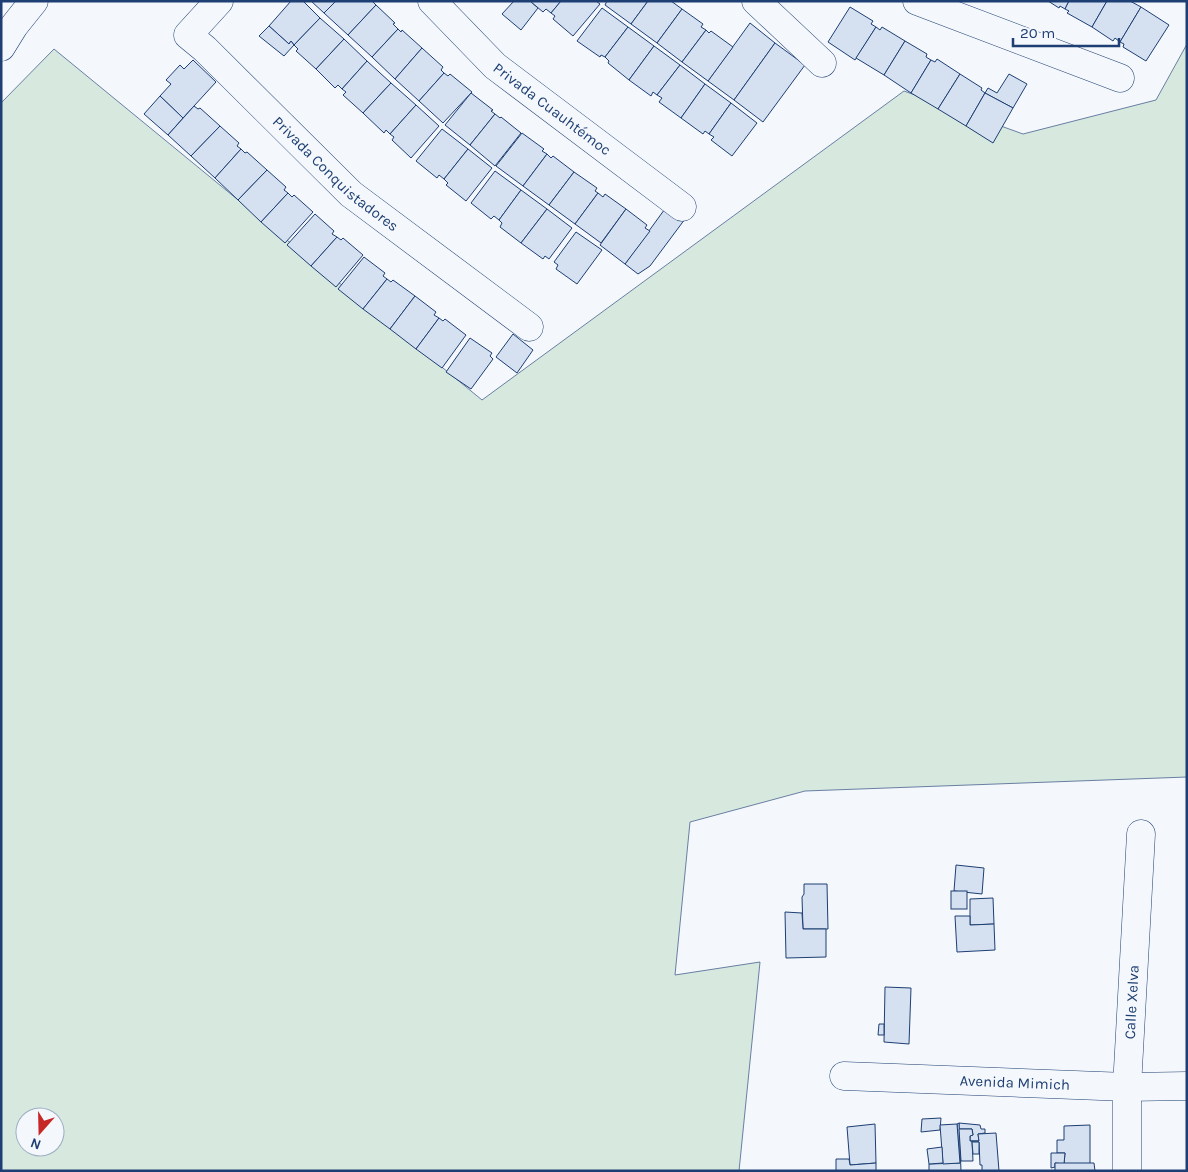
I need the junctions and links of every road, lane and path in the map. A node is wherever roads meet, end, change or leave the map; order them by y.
1 (34, 1) edge
2 (219, 1) edge
3 (432, 1) edge
4 (756, 1) edge
5 (917, 1) edge
6 (5, 36) edge
7 (822, 63) dead end
8 (1120, 78) dead end
9 (682, 207) dead end
10 (529, 327) dead end
11 (1141, 834) dead end
12 (844, 1076) dead end
13 (1187, 1086) edge
14 (1127, 1088) junction
15 (1127, 1171) edge

1 - 6 street
2 - 10 street, Privada Conquistadores
3 - 9 street, Privada Cuauhtémoc
4 - 7 street
5 - 8 street
11 - 14 street, Calle Xelva
12 - 14 street, Avenida Mimich
13 - 14 street, Avenida Mimich
14 - 15 street, Calle Xelva

